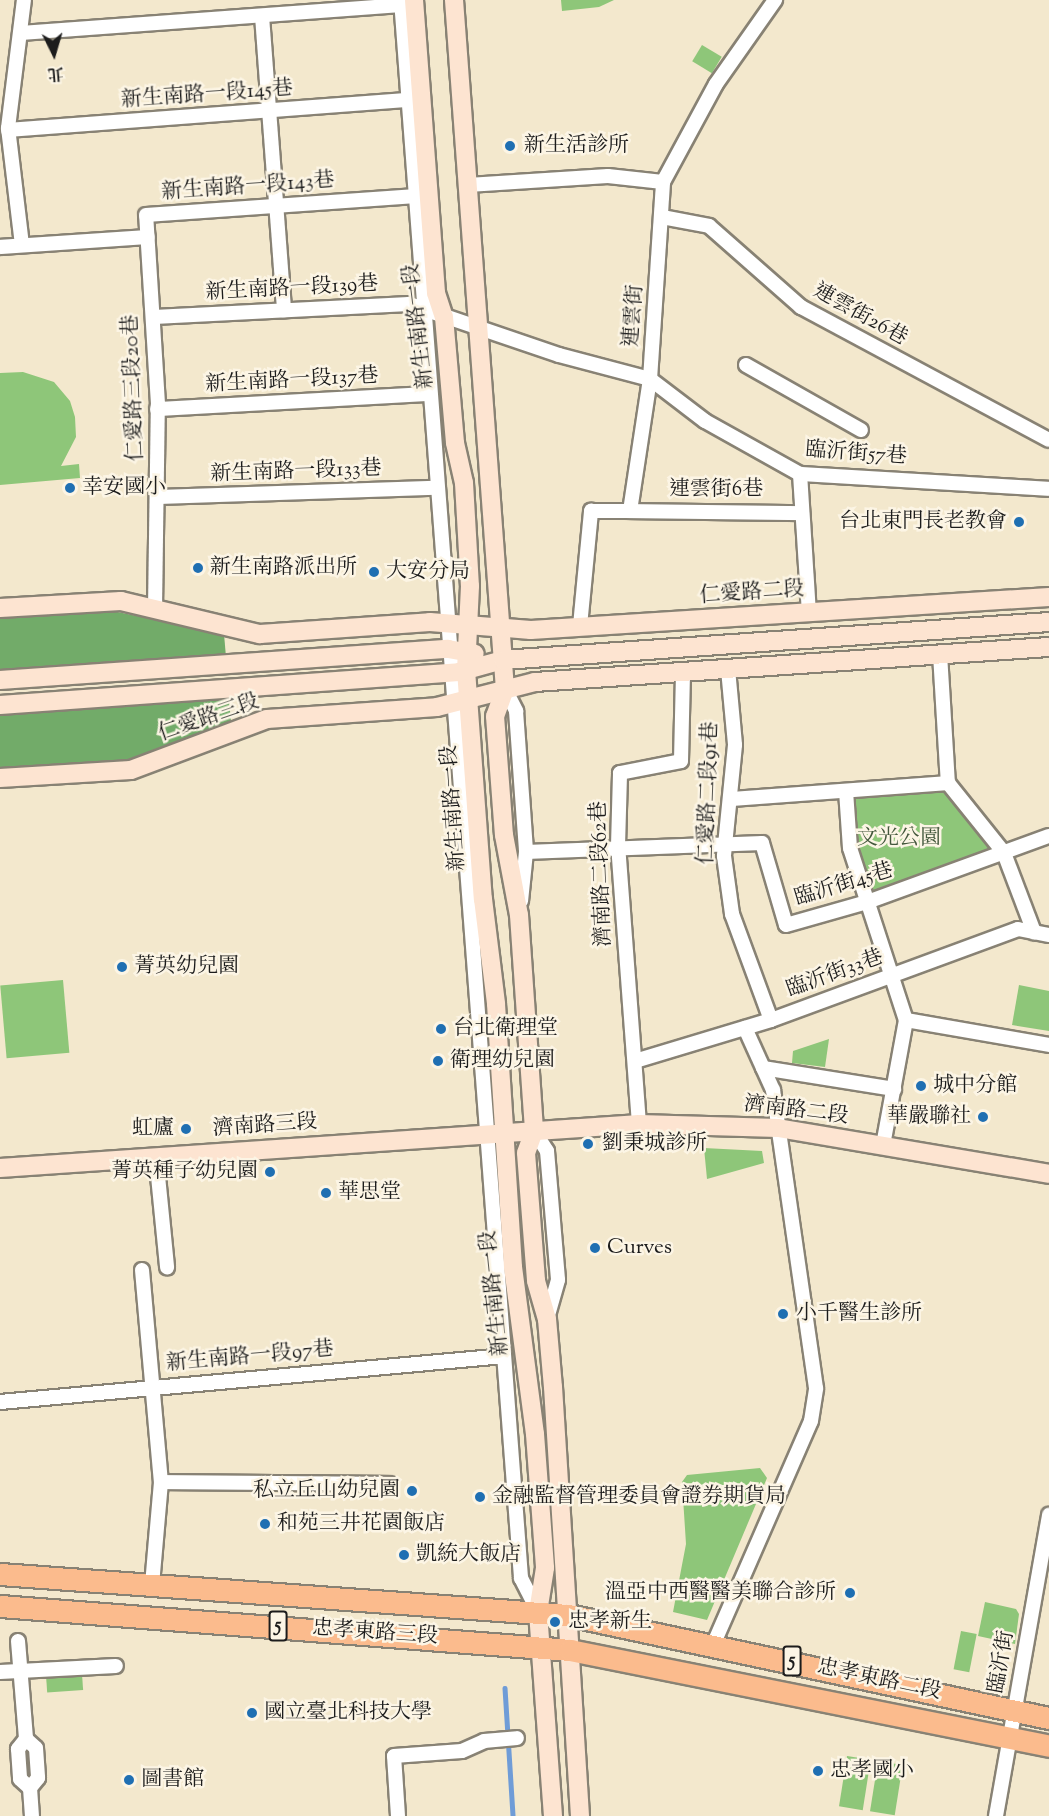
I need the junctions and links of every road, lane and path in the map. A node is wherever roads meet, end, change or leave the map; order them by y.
1 (24, 0) edge
2 (454, 0) edge
3 (775, 0) edge
4 (405, 2) edge
5 (262, 16) junction
6 (21, 33) junction
7 (408, 100) junction
8 (269, 111) junction
9 (8, 130) junction
10 (663, 182) junction
11 (468, 185) junction
12 (416, 196) junction
13 (275, 206) junction
14 (662, 218) junction
15 (148, 237) junction
16 (22, 245) junction
17 (0, 247) edge
18 (284, 310) junction
19 (433, 313) junction
20 (154, 317) junction
21 (478, 328) junction
22 (746, 365) dead end
23 (650, 379) junction
24 (429, 394) junction
25 (158, 409) junction
26 (861, 430) dead end
27 (1049, 440) edge
28 (800, 474) junction
29 (436, 488) junction
30 (1049, 489) edge
31 (158, 497) junction
32 (630, 511) junction
33 (802, 513) junction
34 (1049, 597) edge
35 (0, 608) edge
36 (155, 609) junction
37 (809, 612) junction
38 (1049, 622) edge
39 (457, 624) junction
40 (580, 627) junction
41 (501, 628) junction
42 (1049, 647) edge
43 (940, 654) junction
44 (503, 660) junction
45 (458, 663) junction
46 (728, 669) junction
47 (683, 672) junction
48 (0, 680) edge
49 (505, 689) junction
50 (461, 701) junction
51 (0, 705) edge
52 (0, 778) edge
53 (948, 783) junction
54 (846, 791) junction
55 (732, 799) junction
56 (1049, 836) edge
57 (726, 844) junction
58 (618, 846) junction
59 (526, 852) junction
60 (1004, 853) junction
61 (870, 901) junction
62 (519, 915) junction
63 (1034, 932) junction
64 (1049, 935) edge
65 (893, 976) junction
66 (771, 1020) junction
67 (906, 1020) junction
68 (745, 1028) junction
69 (1049, 1045) edge
70 (634, 1061) junction
71 (763, 1068) junction
72 (894, 1089) junction
73 (639, 1124) junction
74 (778, 1128) junction
75 (534, 1131) junction
76 (495, 1134) junction
77 (884, 1145) junction
78 (156, 1156) junction
79 (0, 1168) edge
80 (1049, 1174) edge
81 (167, 1267) dead end
82 (142, 1270) dead end
83 (504, 1356) junction
84 (152, 1386) junction
85 (0, 1402) edge
86 (161, 1482) junction
87 (390, 1484) dead end
88 (1049, 1515) edge
89 (0, 1574) edge
90 (153, 1584) junction
91 (0, 1606) edge
92 (538, 1612) junction
93 (568, 1615) junction
94 (18, 1641) dead end
95 (714, 1643) junction
96 (540, 1646) junction
97 (570, 1650) junction
98 (116, 1666) dead end
99 (20, 1671) junction
100 (0, 1672) edge
101 (1015, 1710) junction
102 (1049, 1718) edge
103 (1010, 1738) junction
104 (511, 1739) dead end
105 (1049, 1746) edge
106 (32, 1816) edge
107 (398, 1816) edge
108 (553, 1816) edge
109 (580, 1816) edge
110 (996, 1816) edge

1 - 6 street
2 - 11 main road, 新生南路一段
3 - 10 street, 連雲街
4 - 5 street
4 - 7 street, 新生南路一段
4 - 19 main road, 新生南路一段
5 - 6 street
5 - 8 street
6 - 9 street
7 - 8 street, 新生南路一段145巷
7 - 12 street, 新生南路一段
8 - 9 street, 新生南路一段145巷
8 - 13 street
9 - 16 street
10 - 11 street
10 - 14 street, 連雲街
11 - 21 main road, 新生南路一段
12 - 13 street, 新生南路一段143巷
12 - 19 street, 新生南路一段
13 - 15 street, 新生南路一段143巷
13 - 18 street
14 - 23 street, 連雲街
14 - 27 street, 連雲街26巷
15 - 16 street
15 - 20 street, 仁愛路三段20巷
16 - 17 street
18 - 19 street, 新生南路一段139巷
18 - 20 street, 新生南路一段139巷
19 - 21 street, 新生南路一段139巷
19 - 24 street, 新生南路一段
19 - 39 main road, 新生南路一段
20 - 25 street, 仁愛路三段20巷
21 - 23 street, 新生南路一段139巷
21 - 41 main road, 新生南路一段
22 - 26 street
23 - 28 street, 臨沂街57巷
23 - 32 street, 連雲街
24 - 25 street, 新生南路一段137巷
24 - 29 street, 新生南路一段
25 - 31 street, 仁愛路三段20巷
28 - 30 street, 臨沂街57巷
28 - 33 street
29 - 31 street, 新生南路一段133巷
29 - 39 street, 新生南路一段
31 - 36 street, 仁愛路三段20巷
32 - 33 street, 連雲街6巷
32 - 40 street
33 - 37 street
34 - 37 main road, 仁愛路二段
35 - 36 main road
36 - 39 main road
37 - 40 main road, 仁愛路二段
38 - 44 main road
39 - 41 main road, 仁愛路二段
39 - 45 main road, 新生南路一段
40 - 41 main road, 仁愛路二段
41 - 44 main road, 新生南路一段
42 - 43 main road
43 - 46 main road
43 - 53 street
44 - 45 main road
44 - 49 main road, 新生南路一段
45 - 48 main road, 仁愛路三段
45 - 50 main road, 新生南路一段
45 - 51 main road, 仁愛路三段
46 - 47 main road
46 - 55 street, 仁愛路二段91巷
47 - 49 main road
47 - 58 street, 濟南路二段62巷
49 - 50 main road, 仁愛路三段
49 - 59 street, 新生南路一段
49 - 62 main road, 新生南路一段
50 - 52 main road, 仁愛路三段
50 - 76 main road, 新生南路一段
53 - 54 street
53 - 60 street
54 - 55 street
54 - 61 street
55 - 57 street, 仁愛路二段91巷
56 - 60 street, 臨沂街45巷
57 - 58 street
57 - 61 street, 臨沂街45巷
57 - 66 street, 仁愛路二段91巷
58 - 59 street
58 - 70 street, 濟南路二段62巷
59 - 62 street, 新生南路一段
60 - 61 street, 臨沂街45巷
60 - 63 street
61 - 65 street
62 - 75 main road, 新生南路一段
63 - 64 street, 臨沂街33巷
63 - 65 street, 臨沂街33巷
65 - 66 street, 臨沂街33巷
65 - 67 street
66 - 68 street, 臨沂街33巷
67 - 69 street
67 - 72 street
68 - 70 street, 臨沂街33巷
68 - 71 street
70 - 73 street, 濟南路二段62巷
71 - 72 street
71 - 74 street
72 - 77 street
73 - 74 main road, 濟南路二段
73 - 75 main road, 濟南路二段
74 - 77 main road, 濟南路二段
74 - 95 street
75 - 76 main road, 濟南路三段
75 - 93 main road, 新生南路一段
76 - 78 main road, 濟南路三段
76 - 83 street, 新生南路一段
76 - 92 main road, 新生南路一段
77 - 80 main road, 濟南路二段
78 - 79 main road, 濟南路三段
78 - 81 street
82 - 84 street
83 - 84 street, 新生南路一段97巷
83 - 92 street, 新生南路一段
84 - 85 street, 新生南路一段97巷
84 - 86 street
86 - 87 street
86 - 90 street
88 - 101 street, 臨沂街
89 - 90 main road, 忠孝東路三段 / 5
90 - 92 main road, 忠孝東路三段 / 5
91 - 96 main road, 忠孝東路三段 / 5
92 - 93 main road, 忠孝東路三段 / 5
92 - 96 main road, 新生南路一段
93 - 95 main road, 忠孝東路二段 / 5
93 - 97 main road, 新生南路一段
94 - 99 street
95 - 101 main road, 忠孝東路二段 / 5
96 - 97 main road, 忠孝東路三段 / 5
96 - 108 main road, 新生南路一段
97 - 103 main road, 忠孝東路二段 / 5
97 - 109 main road, 新生南路一段
98 - 99 street
99 - 100 street
99 - 106 street
101 - 102 main road, 忠孝東路二段 / 5
101 - 103 street, 臨沂街
103 - 105 main road, 忠孝東路二段 / 5
103 - 110 street, 臨沂街
104 - 107 street

